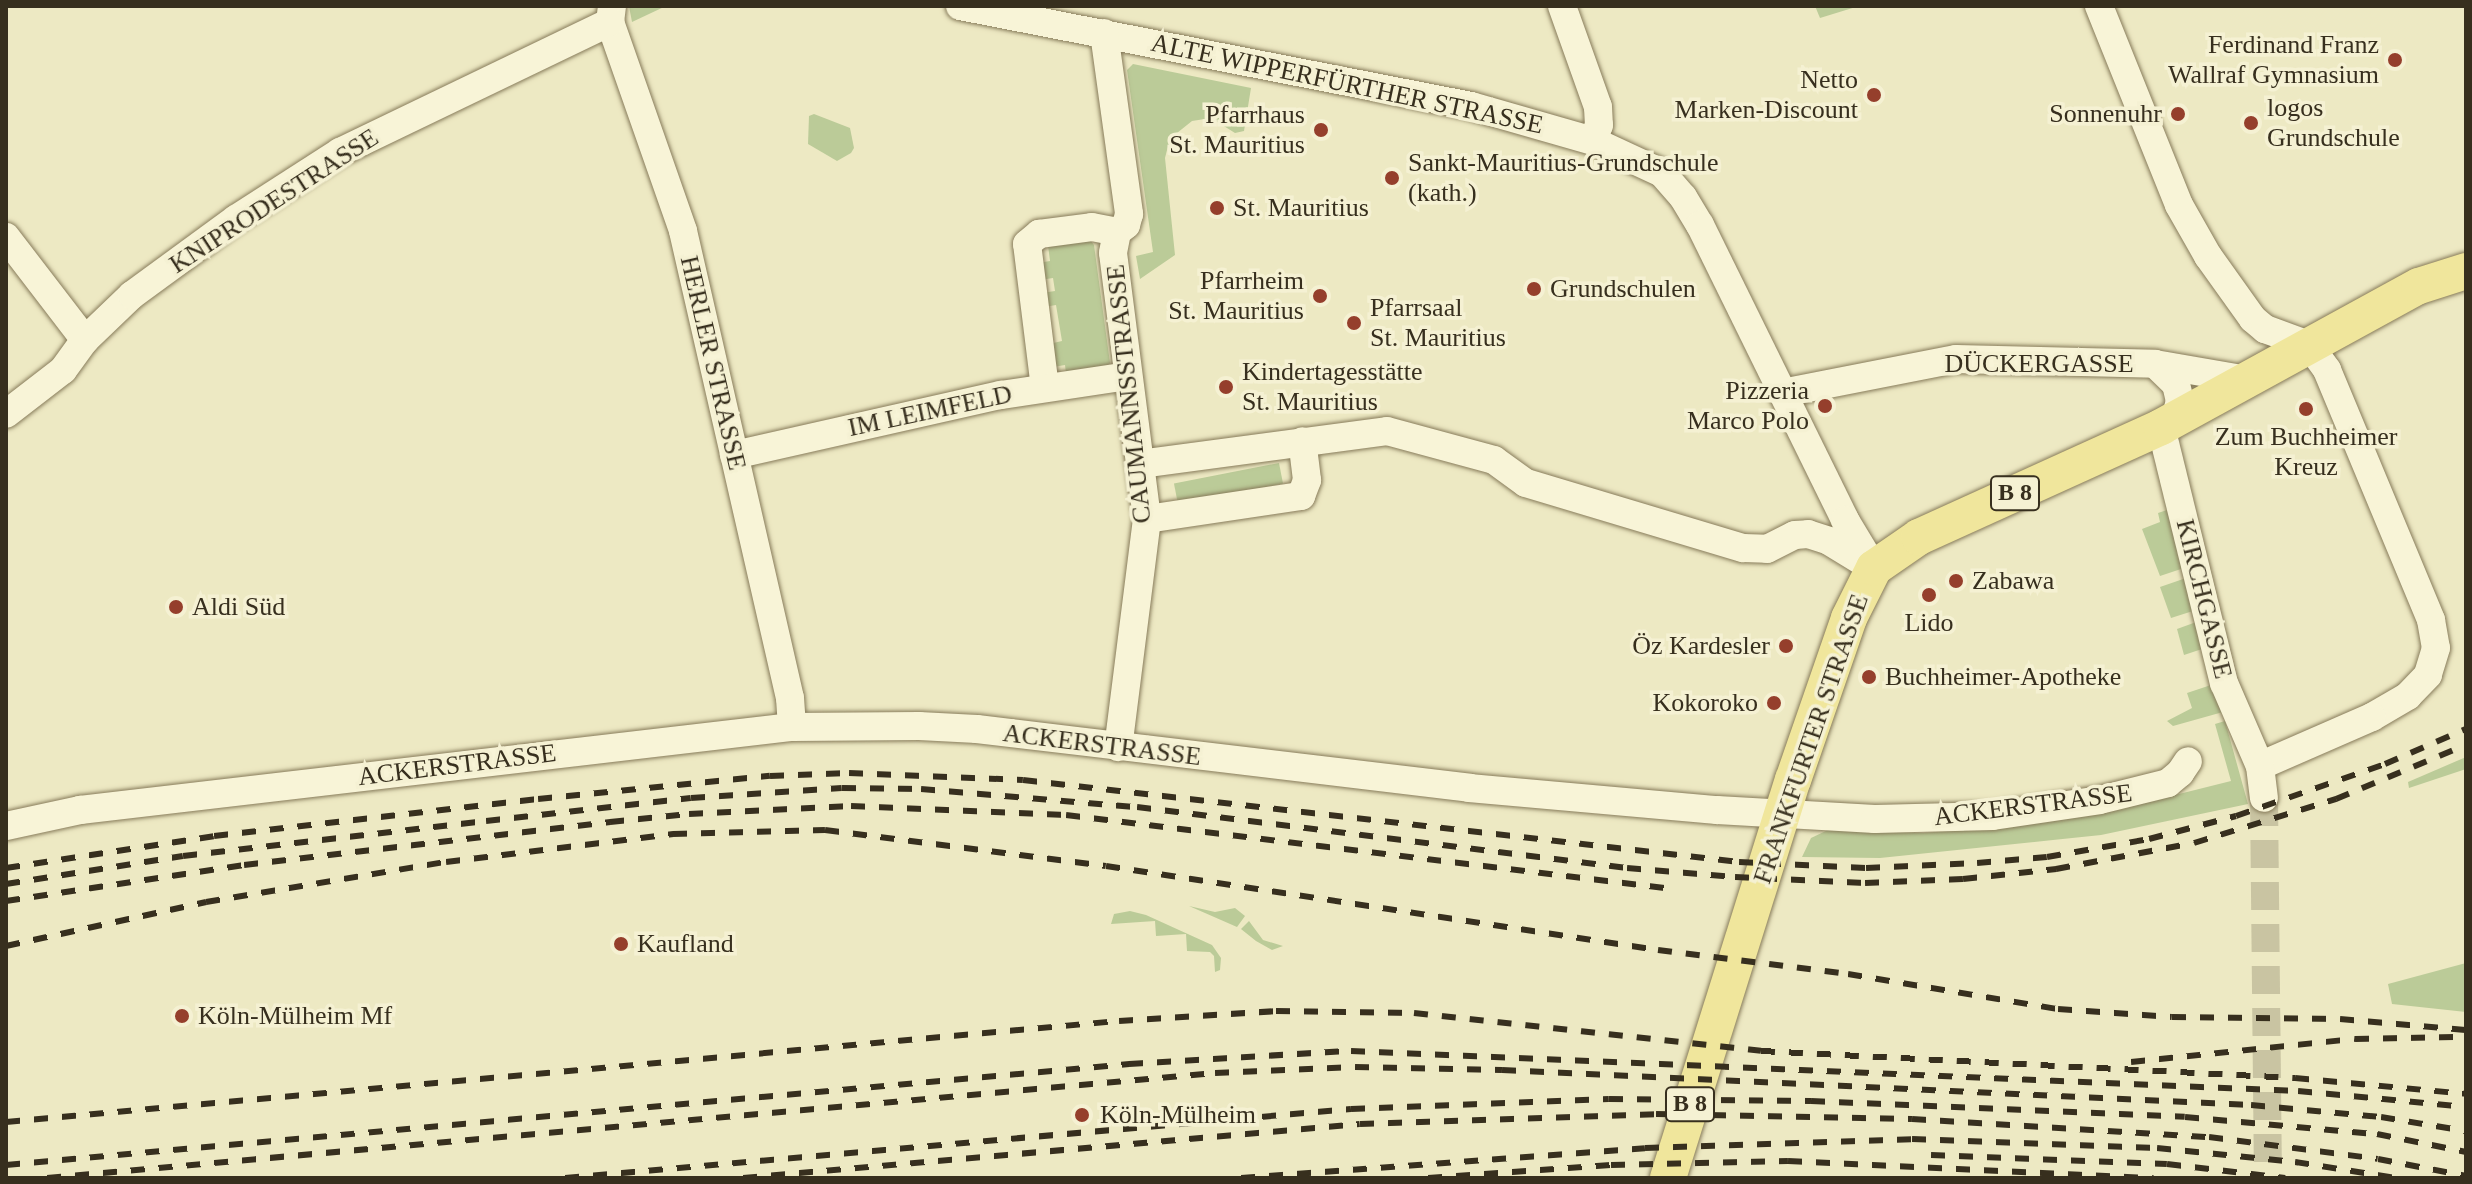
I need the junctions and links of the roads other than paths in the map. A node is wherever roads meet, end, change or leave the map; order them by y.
1 (960, 6) edge
2 (1562, 6) edge
3 (2099, 6) edge
4 (611, 14) edge
5 (1042, 14) edge
6 (1104, 33) junction
7 (1593, 141) junction
8 (1117, 232) junction
9 (6, 237) edge
10 (2466, 248) edge
11 (2466, 271) edge
12 (2419, 286) junction
13 (85, 340) junction
14 (2309, 345) junction
15 (2155, 364) junction
16 (1128, 376) junction
17 (2248, 380) junction
18 (1045, 388) junction
19 (1782, 393) junction
20 (6, 414) edge
21 (2168, 423) junction
22 (1302, 441) junction
23 (734, 455) junction
24 (1140, 464) junction
25 (1147, 519) junction
26 (1874, 568) junction
27 (792, 727) junction
28 (1118, 747) junction
29 (2188, 761) dead end
30 (2260, 766) junction
31 (2264, 798) tunnel mouth
32 (1783, 813) junction
33 (6, 826) edge
34 (1668, 1178) edge

1 - 5 street, ALTE WIPPERFÜRTHER STRASSE
2 - 7 street
3 - 14 street
4 - 13 street, KNIPRODESTRASSE
4 - 23 street, HERLER STRASSE
5 - 6 street, ALTE WIPPERFÜRTHER STRASSE
6 - 7 street, ALTE WIPPERFÜRTHER STRASSE
6 - 8 street, CAUMANNSSTRASSE
7 - 19 street, ALTE WIPPERFÜRTHER STRASSE
8 - 16 street, CAUMANNSSTRASSE
8 - 18 street, CAUMANNSSTRASSE
9 - 13 street
10 - 12 main road, FRANKFURTER STRASSE / B 8
11 - 12 main road, FRANKFURTER STRASSE / B 8
12 - 14 main road, FRANKFURTER STRASSE / B 8
13 - 20 street, KNIPRODESTRASSE
14 - 17 main road, FRANKFURTER STRASSE / B 8
14 - 30 street
15 - 17 street, DÜCKERGASSE
15 - 19 street, DÜCKERGASSE
15 - 21 street, DÜCKERGASSE
16 - 18 street, IM LEIMFELD
16 - 24 street, CAUMANNSSTRASSE
17 - 21 main road, FRANKFURTER STRASSE / B 8
18 - 23 street, IM LEIMFELD
19 - 26 street, ALTE WIPPERFÜRTHER STRASSE
21 - 26 main road, FRANKFURTER STRASSE / B 8
21 - 30 street, KIRCHGASSE
22 - 24 street
22 - 25 street
22 - 26 street
23 - 27 street, HERLER STRASSE
24 - 25 street, CAUMANNSSTRASSE
25 - 28 street, CAUMANNSSTRASSE
26 - 32 main road, FRANKFURTER STRASSE / B 8
27 - 28 street, ACKERSTRASSE
27 - 33 street, ACKERSTRASSE
28 - 32 street, ACKERSTRASSE
29 - 32 street, ACKERSTRASSE
30 - 31 street, KIRCHGASSE
32 - 34 main road, FRANKFURTER STRASSE / B 8

